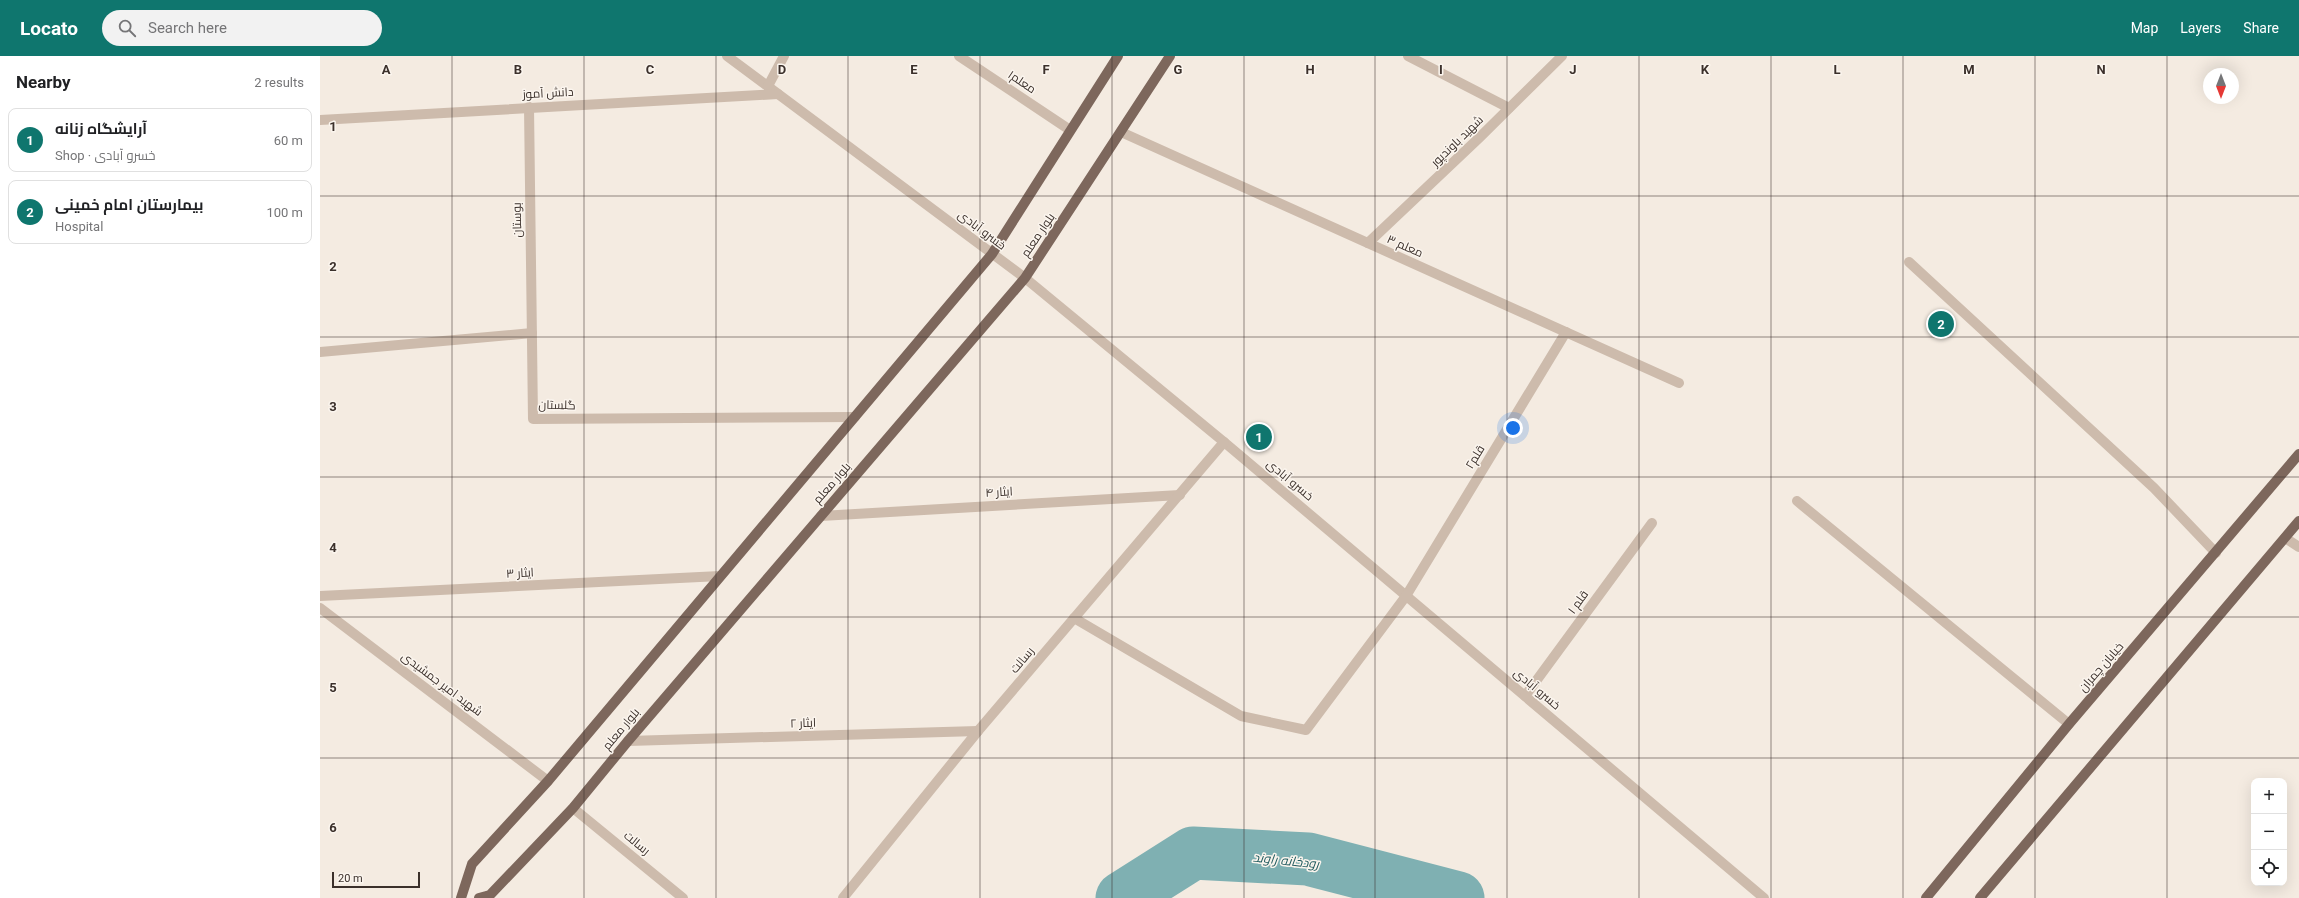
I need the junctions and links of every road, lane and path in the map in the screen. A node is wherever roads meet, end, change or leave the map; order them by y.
1 (727, 56) edge
2 (784, 56) edge
3 (959, 56) edge
4 (1118, 56) edge
5 (1170, 56) edge
6 (1408, 56) edge
7 (1562, 56) edge
8 (768, 86) junction
9 (778, 94) junction
10 (529, 107) junction
11 (1509, 108) junction
12 (320, 120) edge
13 (1070, 130) junction
14 (1121, 132) junction
15 (1368, 243) junction
16 (992, 254) junction
17 (1909, 262) dead end
18 (1025, 278) junction
19 (1566, 332) junction
20 (532, 333) junction
21 (320, 352) edge
22 (1679, 383) dead end
23 (855, 417) junction
24 (1224, 442) junction
25 (2299, 454) edge
26 (1180, 495) junction
27 (1797, 501) dead end
28 (821, 516) junction
29 (2299, 521) edge
30 (1652, 522) dead end
31 (2285, 538) junction
32 (2299, 547) edge
33 (2216, 553) junction
34 (720, 576) junction
35 (320, 596) edge
36 (1406, 596) junction
37 (320, 608) edge
38 (1074, 618) junction
39 (1525, 696) junction
40 (2069, 724) junction
41 (978, 731) junction
42 (628, 741) junction
43 (548, 780) junction
44 (573, 808) junction
45 (461, 898) edge
46 (479, 898) edge
47 (683, 898) edge
48 (843, 898) edge
49 (1764, 898) edge
50 (1926, 898) edge
51 (1980, 898) edge

1 - 8 street, خسرو آبادی
2 - 8 street
3 - 13 street, معلم۱
4 - 13 main road, بلوار معلم
5 - 14 main road, بلوار معلم
6 - 11 street
7 - 11 street, شهید باوندپور
8 - 9 street, خسرو آبادی
9 - 10 street, دانش آموز
9 - 16 street, خسرو آبادی
10 - 12 street, دانش آموز
10 - 20 street, بوستان
11 - 15 street, شهید باوندپور
13 - 16 main road, بلوار معلم
14 - 15 street, معلم ۳
14 - 18 main road, بلوار معلم
15 - 19 street, معلم ۳
16 - 18 street, خسرو آبادی
16 - 23 main road, بلوار معلم
17 - 33 street
18 - 24 street, خسرو آبادی
18 - 28 main road, بلوار معلم
19 - 22 street, معلم ۳
19 - 36 street, قلم۲
20 - 21 street
20 - 23 street, گلستان
23 - 34 main road, بلوار معلم
24 - 26 street, رسالت
24 - 36 street, خسرو آبادی
25 - 33 main road, خیابان چمران
26 - 28 street, ایثار ۴
26 - 38 street, رسالت
27 - 40 street
28 - 42 main road, بلوار معلم
29 - 31 main road
30 - 39 street, قلم ۱
31 - 32 street
31 - 51 main road
33 - 40 main road, خیابان چمران
34 - 35 street, ایثار ۳
34 - 43 main road, بلوار معلم
36 - 38 street, قلم۲
36 - 39 street, خسرو آبادی
37 - 43 street, شهید امیر جمشیدی
38 - 41 street, رسالت
39 - 49 street, خسرو آبادی
40 - 50 main road, خیابان چمران
41 - 42 street, ایثار ۲
41 - 48 street, رسالت
42 - 44 main road, بلوار معلم
43 - 45 main road, بلوار معلم
44 - 46 main road, بلوار معلم
44 - 47 street, رسالت

